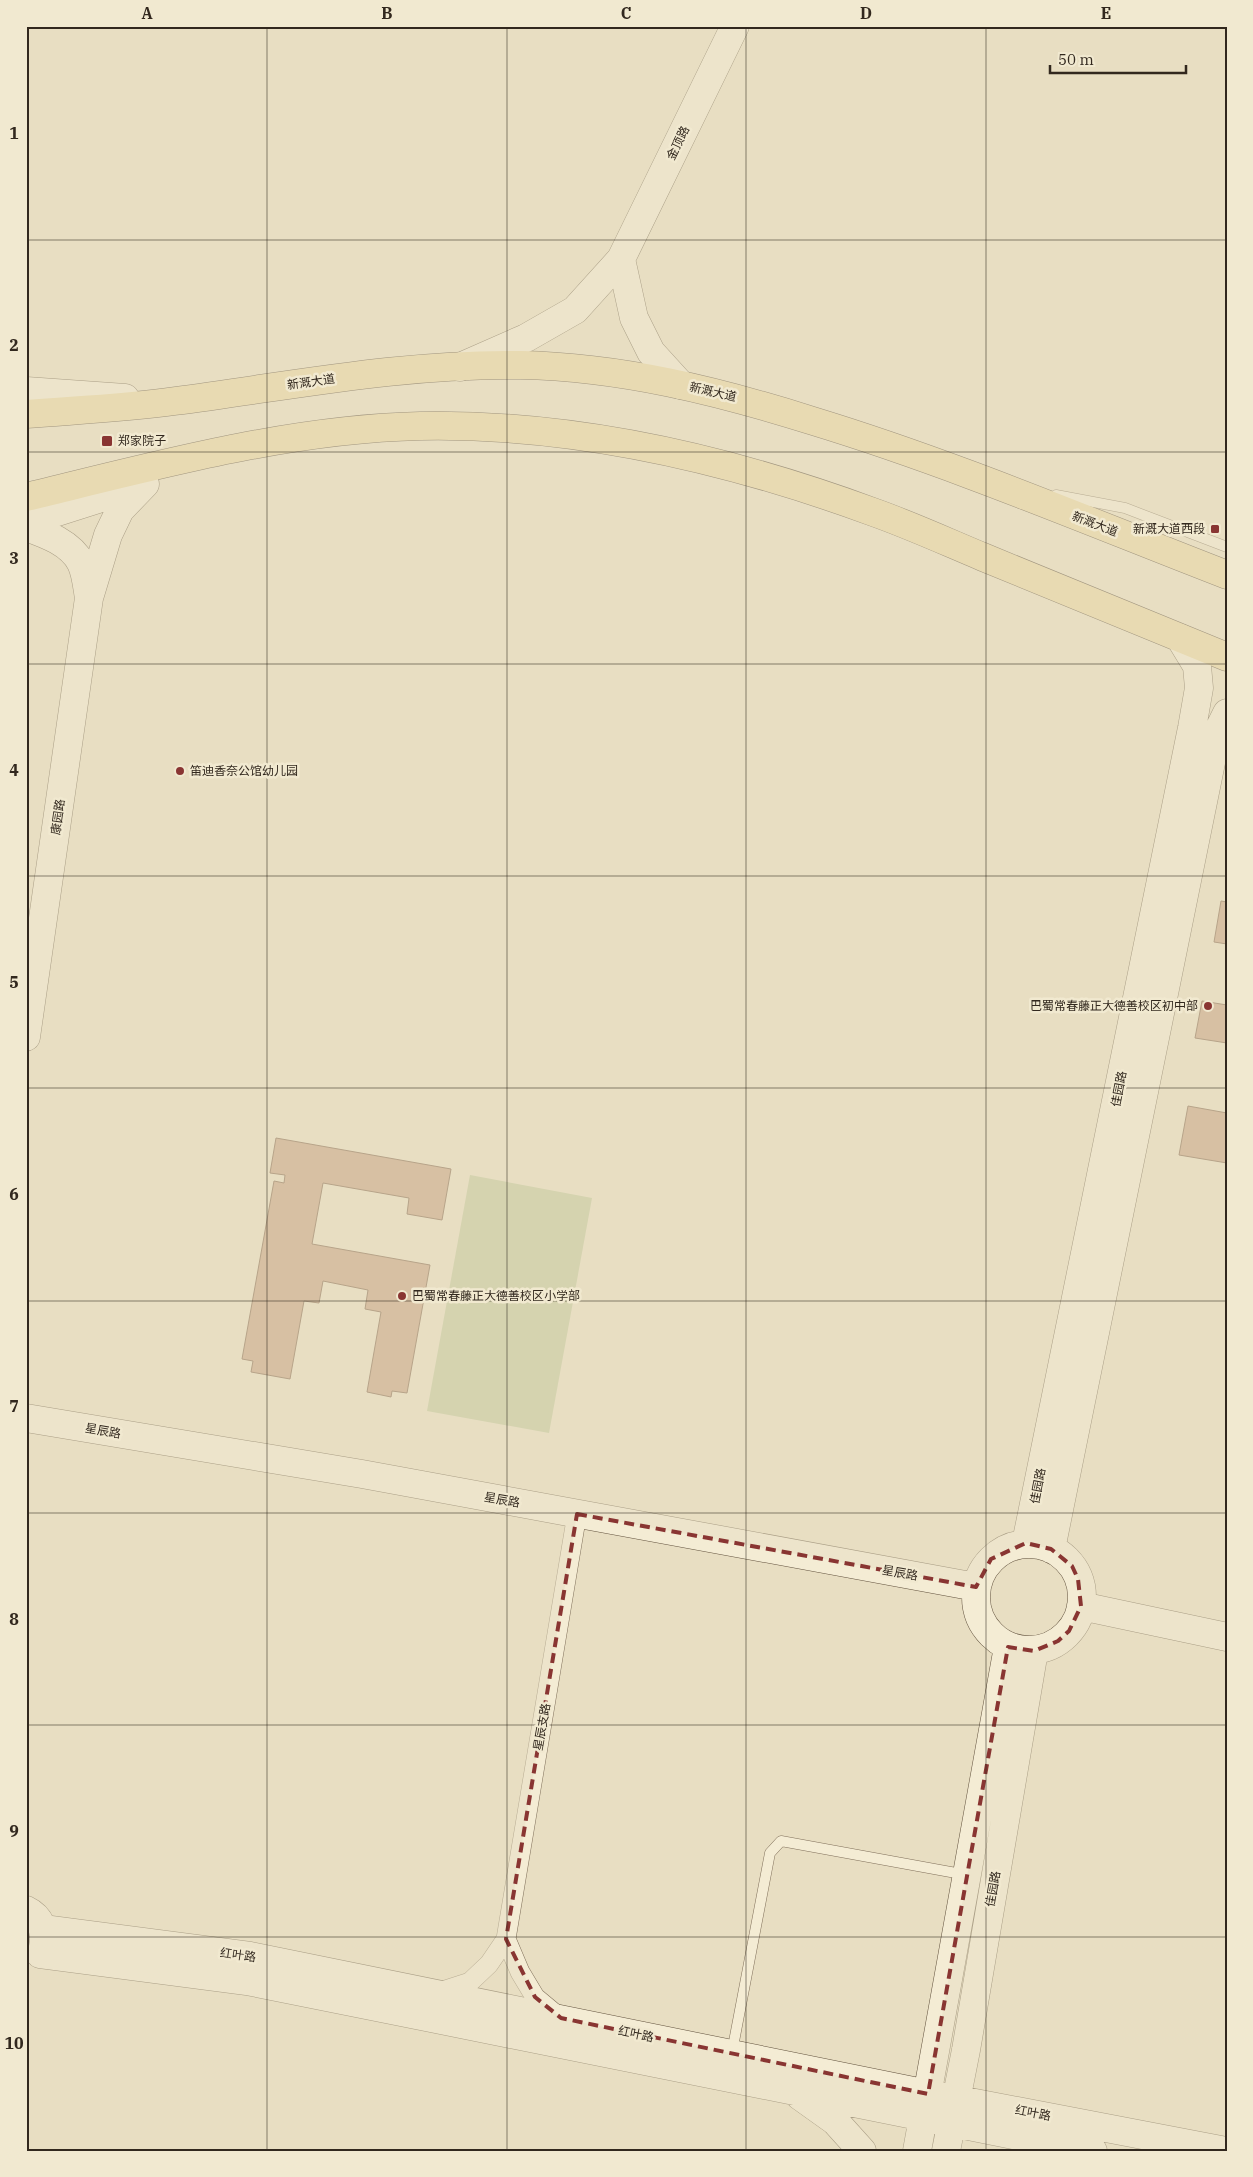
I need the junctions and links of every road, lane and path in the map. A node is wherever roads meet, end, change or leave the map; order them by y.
1 (735, 26) edge
2 (621, 259) junction
3 (460, 367) junction
4 (681, 385) junction
5 (26, 391) edge
6 (171, 402) junction
7 (26, 414) edge
8 (208, 454) junction
9 (990, 483) junction
10 (145, 484) junction
11 (26, 497) edge
12 (26, 522) edge
13 (26, 527) edge
14 (1227, 547) edge
15 (1227, 575) edge
16 (89, 598) junction
17 (1180, 638) junction
18 (1227, 657) edge
19 (1227, 713) edge
20 (26, 1037) edge
21 (26, 1418) edge
22 (577, 1514) junction
23 (1039, 1546) junction
24 (976, 1587) junction
25 (1081, 1606) junction
26 (1227, 1637) edge
27 (1021, 1649) junction
28 (967, 1875) junction
29 (506, 1939) junction
30 (34, 1940) edge
31 (435, 1993) junction
32 (561, 2018) junction
33 (966, 2050) junction
34 (732, 2053) junction
35 (792, 2090) junction
36 (926, 2106) junction
37 (1017, 2110) junction
38 (954, 2111) junction
39 (862, 2151) edge
40 (917, 2151) edge
41 (946, 2151) edge
42 (1093, 2151) edge
43 (1226, 2151) edge

1 - 2 main road, 金顶路
2 - 3 main road, 金顶路
2 - 4 main road
3 - 4 main road, 新溉大道
3 - 6 main road, 新溉大道
4 - 9 main road, 新溉大道
5 - 6 main road, 新溉大道
6 - 7 main road, 新溉大道
8 - 10 main road
8 - 11 main road
8 - 17 main road
9 - 14 lane
9 - 15 main road, 新溉大道
10 - 12 main road
10 - 16 main road
13 - 16 main road
16 - 20 main road, 康园路
17 - 18 main road
17 - 23 main road, 佳园路
19 - 23 main road, 佳园路
21 - 22 main road, 星辰路
22 - 24 main road, 星辰路
22 - 29 street, 星辰支路
23 - 24 main road
23 - 25 main road
24 - 27 main road
25 - 26 main road
25 - 27 main road
27 - 28 main road
27 - 33 main road, 佳园路
28 - 34 lane
28 - 36 main road
29 - 31 street
29 - 32 street
30 - 31 main road, 红叶路
30 - 35 main road, 红叶路
31 - 32 main road, 红叶路
32 - 34 main road, 红叶路
33 - 37 main road
33 - 38 main road, 佳园路
34 - 36 main road, 红叶路
35 - 36 main road, 红叶路
35 - 39 main road
36 - 38 main road, 红叶路
36 - 40 main road
37 - 38 main road, 红叶路
37 - 43 main road, 红叶路
38 - 41 main road, 佳园路
38 - 42 main road, 红叶路

